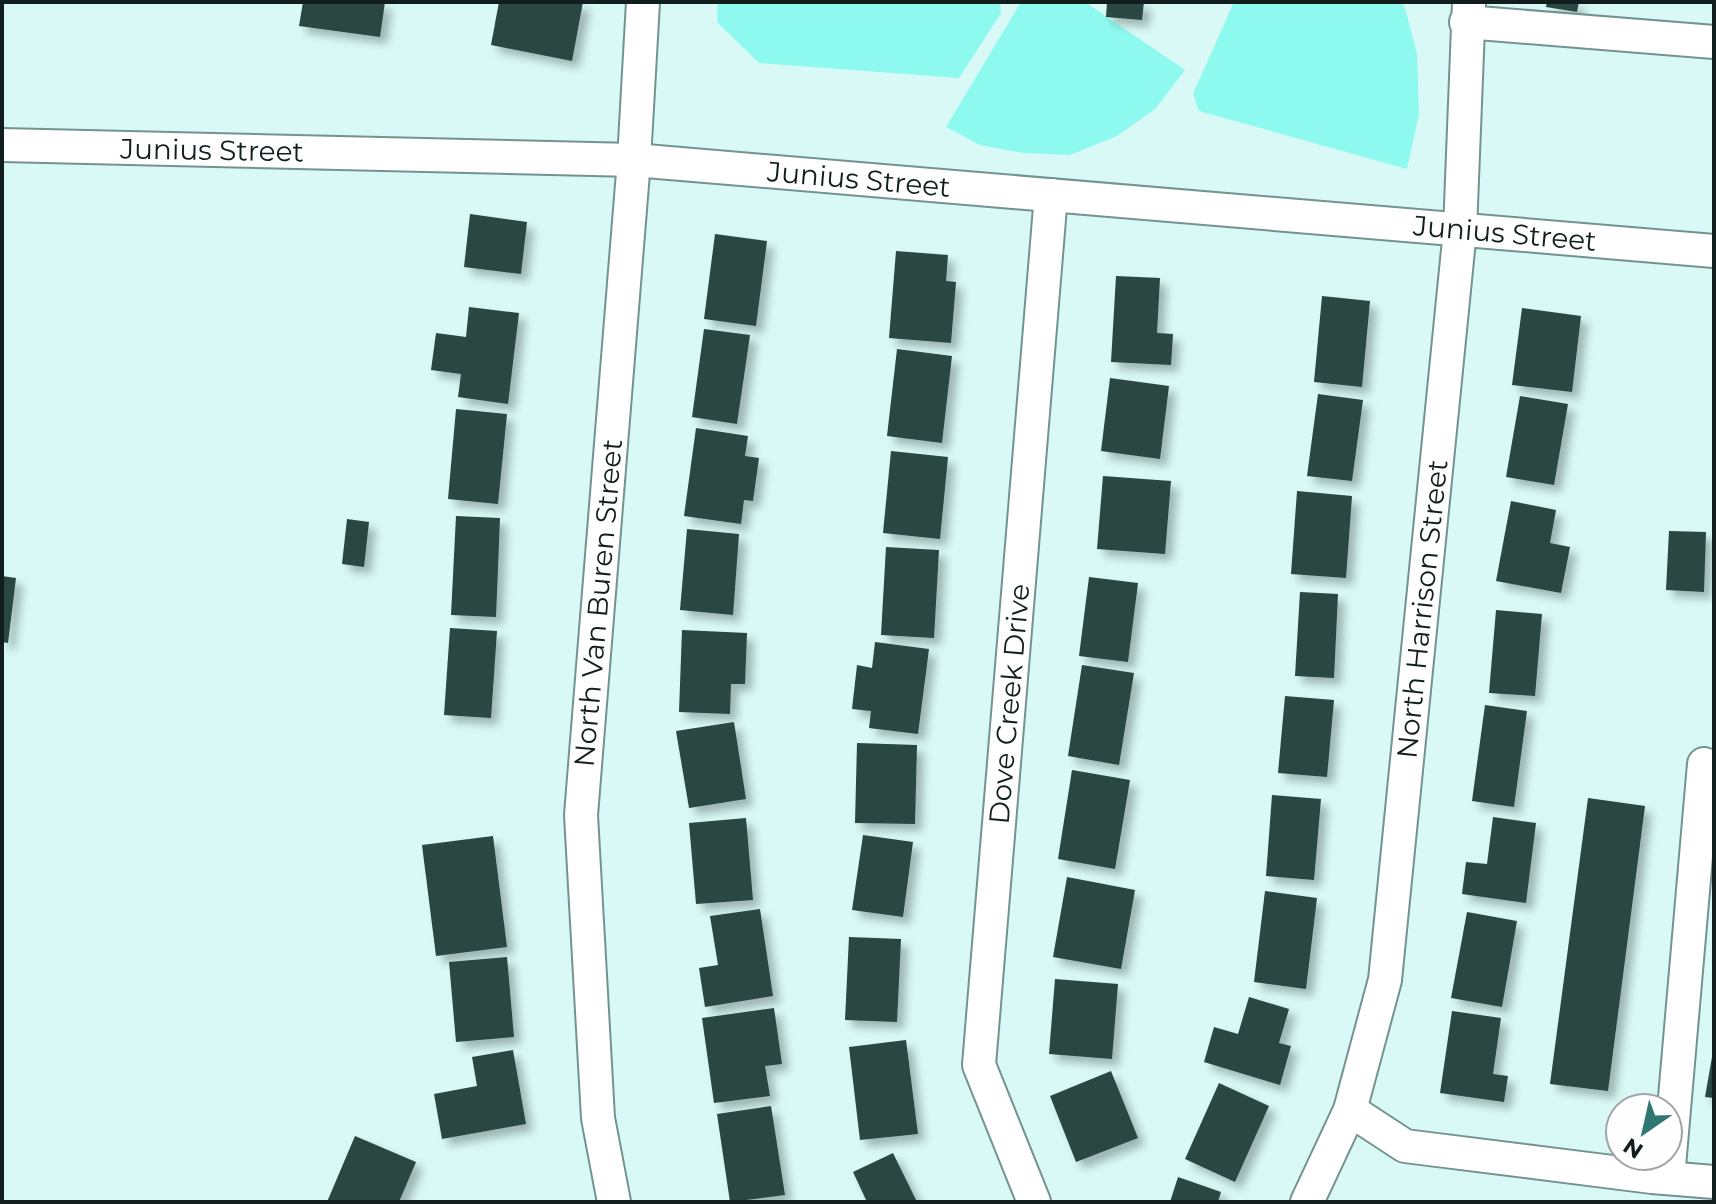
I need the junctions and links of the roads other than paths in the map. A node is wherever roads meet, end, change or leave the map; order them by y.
1 (643, 2) edge
2 (1468, 12) edge
3 (1714, 42) edge
4 (2, 145) edge
5 (634, 160) junction
6 (1051, 195) junction
7 (1460, 230) junction
8 (1714, 251) edge
9 (1704, 764) dead end
10 (1350, 1110) junction
11 (1714, 1182) edge
12 (1656, 1186) edge
13 (614, 1202) edge
14 (1034, 1202) edge
15 (1307, 1202) edge

1 - 5 street, North Van Buren Street
2 - 3 street
2 - 7 street, North Harrison Street
4 - 5 street, Junius Street
5 - 6 street, Junius Street
5 - 13 street, North Van Buren Street
6 - 7 street, Junius Street
6 - 14 street, Dove Creek Drive
7 - 8 street, Junius Street
7 - 10 street, North Harrison Street
9 - 12 street
10 - 12 street
10 - 15 street, North Harrison Street
11 - 12 street

